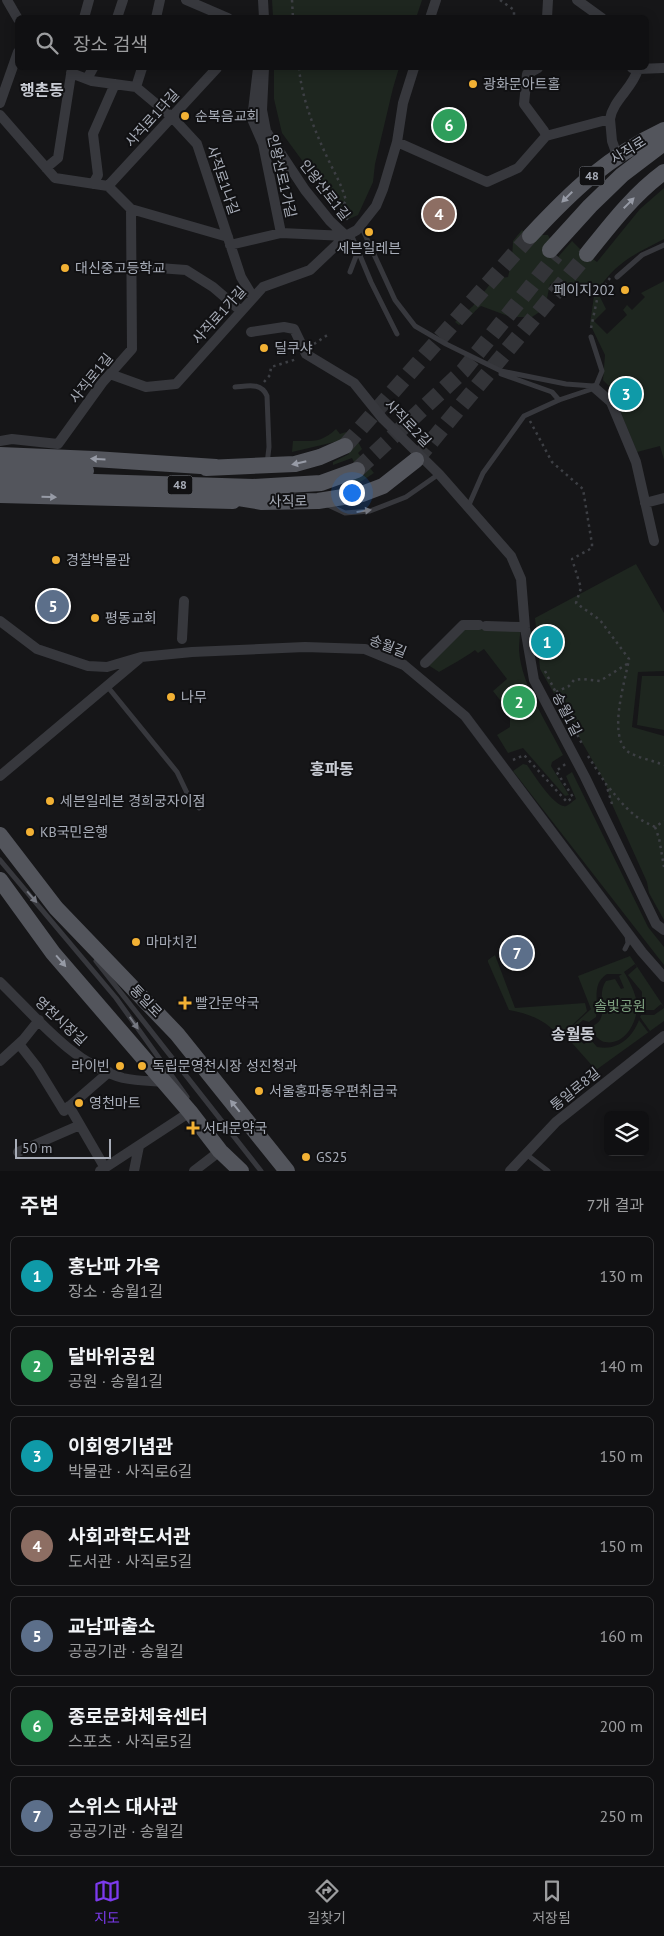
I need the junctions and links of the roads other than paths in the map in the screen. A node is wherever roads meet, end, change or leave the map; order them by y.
1 (7, 0) edge
2 (89, 0) edge
3 (123, 0) edge
4 (160, 0) edge
5 (186, 0) edge
6 (263, 0) edge
7 (436, 0) edge
8 (548, 0) edge
9 (577, 0) edge
10 (16, 15) edge
11 (85, 15) edge
12 (119, 15) edge
13 (157, 15) edge
14 (221, 15) edge
15 (264, 15) edge
16 (431, 15) edge
17 (547, 15) edge
18 (598, 15) edge
19 (15, 60) edge
20 (649, 68) edge
21 (664, 68) edge
22 (71, 70) edge
23 (92, 70) edge
24 (141, 70) edge
25 (214, 70) edge
26 (258, 70) edge
27 (264, 70) edge
28 (413, 70) edge
29 (535, 70) edge
30 (636, 70) edge
31 (87, 79) junction
32 (114, 84) junction
33 (136, 87) junction
34 (0, 102) edge
35 (0, 115) edge
36 (172, 117) junction
37 (610, 119) junction
38 (664, 130) edge
39 (546, 136) junction
40 (397, 142) junction
41 (664, 143) edge
42 (664, 153) edge
43 (617, 155) junction
44 (46, 168) junction
45 (664, 172) edge
46 (93, 184) junction
47 (108, 186) junction
48 (131, 209) junction
49 (360, 226) junction
50 (282, 233) junction
51 (348, 235) junction
52 (530, 236) tunnel mouth
53 (229, 241) junction
54 (664, 245) edge
55 (358, 251) junction
56 (587, 254) tunnel mouth
57 (131, 266) junction
58 (350, 272) dead end
59 (617, 277) dead end
60 (253, 297) junction
61 (241, 311) junction
62 (251, 332) dead end
63 (398, 334) dead end
64 (591, 338) dead end
65 (110, 374) junction
66 (500, 374) dead end
67 (235, 387) dead end
68 (595, 388) junction
69 (559, 400) junction
70 (0, 441) edge
71 (345, 446) tunnel mouth
72 (0, 456) edge
73 (416, 460) tunnel mouth
74 (0, 467) edge
75 (216, 467) junction
76 (267, 467) junction
77 (136, 473) junction
78 (439, 474) junction
79 (0, 479) edge
80 (151, 484) junction
81 (0, 495) edge
82 (664, 498) edge
83 (318, 500) junction
84 (262, 502) junction
85 (645, 503) junction
86 (468, 507) junction
87 (654, 541) dead end
88 (184, 601) dead end
89 (0, 621) edge
90 (521, 627) dead end
91 (182, 639) dead end
92 (141, 657) junction
93 (425, 663) dead end
94 (107, 686) junction
95 (0, 776) edge
96 (199, 808) dead end
97 (0, 835) edge
98 (0, 860) edge
99 (0, 880) edge
100 (56, 908) junction
101 (664, 930) edge
102 (664, 977) edge
103 (0, 982) edge
104 (39, 1020) junction
105 (664, 1036) edge
106 (19, 1044) junction
107 (0, 1061) edge
108 (109, 1072) junction
109 (164, 1082) junction
110 (68, 1106) junction
111 (192, 1107) junction
112 (80, 1126) junction
113 (139, 1146) junction
114 (220, 1151) junction
115 (18, 1152) dead end
116 (526, 1154) junction
117 (102, 1169) edge
118 (134, 1171) edge
119 (194, 1171) edge
120 (242, 1171) edge
121 (261, 1171) edge
122 (287, 1171) edge
123 (510, 1171) edge
124 (548, 1171) edge

1 - 10 street
2 - 11 street
3 - 12 street
4 - 13 street
5 - 14 street
6 - 15 street
7 - 16 street
8 - 17 street
9 - 18 street
19 - 34 street
20 - 21 street
22 - 31 street
22 - 44 street
23 - 31 street
24 - 33 street
25 - 36 street, 사직로1다길
26 - 50 street, 인왕산로1가길
27 - 51 street, 인왕산로1길
28 - 40 street, 인왕산로1길
29 - 39 street
30 - 37 street
31 - 32 street
32 - 33 street
32 - 46 street
33 - 36 street, 사직로1나길
35 - 44 street
36 - 47 street, 사직로1다길
36 - 53 street, 사직로1나길
37 - 39 street
37 - 43 street
38 - 43 main road, 사직로 / 48
39 - 40 street
40 - 49 street, 인왕산로1길
41 - 42 main road, 사직로 / 48
43 -> 52 main road, 사직로 / 48
44 - 46 street
56 -> 45 main road
46 - 47 street
47 - 48 street
48 - 53 street, 사직로1나길
48 - 57 street, 사직로1길
49 - 51 street, 인왕산로1길
49 - 68 lane
50 - 51 street, 인왕산로1가길
50 - 53 street, 인왕산로1가길
51 - 55 lane
51 - 60 street, 사직로1가길
53 - 60 street, 사직로1나길
54 - 59 lane
55 - 58 lane
55 - 63 lane
57 - 61 street
57 - 65 street, 사직로1길
60 - 61 street, 사직로1가길
61 - 65 street, 사직로1가길
62 - 78 street, 사직로2길
64 - 68 lane
65 - 70 street, 사직로1길
66 - 69 lane
67 - 76 lane
68 - 69 lane
68 - 85 street
69 - 86 lane
71 -> 76 main road, 사직로 / 48
75 -> 72 main road
73 - 83 main road, 사직로
74 - 77 main road, 사직로 / 48
75 - 76 main road, 사직로 / 48
75 - 77 main road, 사직로 / 48
77 - 80 main road, 사직로 / 48
83 -> 78 lane
78 - 86 street, 송월1길
79 - 80 main road, 사직로 / 48
80 - 84 main road, 사직로
81 -> 84 main road
82 - 85 street
83 - 84 main road, 사직로
85 - 87 street
86 - 101 street, 송월1길
88 - 91 street
89 - 92 street, 송월길
90 - 93 street
92 - 94 street
92 - 102 street, 송월길
94 - 95 street
94 - 96 lane
97 - 100 main road, 통일로
98 -> 111 lane
99 -> 109 main road
100 - 121 lane
122 -> 100 main road, 통일로
103 - 104 street, 영천시장길
104 - 106 street
104 - 108 street, 영천시장길
105 - 116 street, 통일로8길
106 - 107 street
106 - 110 street
108 - 109 street, 영천시장길
108 - 110 street
109 - 111 main road
110 - 112 street
111 - 113 street
111 - 114 main road
111 - 120 lane
112 - 115 street
112 - 117 street
113 - 117 street
113 - 118 street
114 - 119 street
114 - 120 main road
116 - 123 street, 통일로8길
116 - 124 lane

